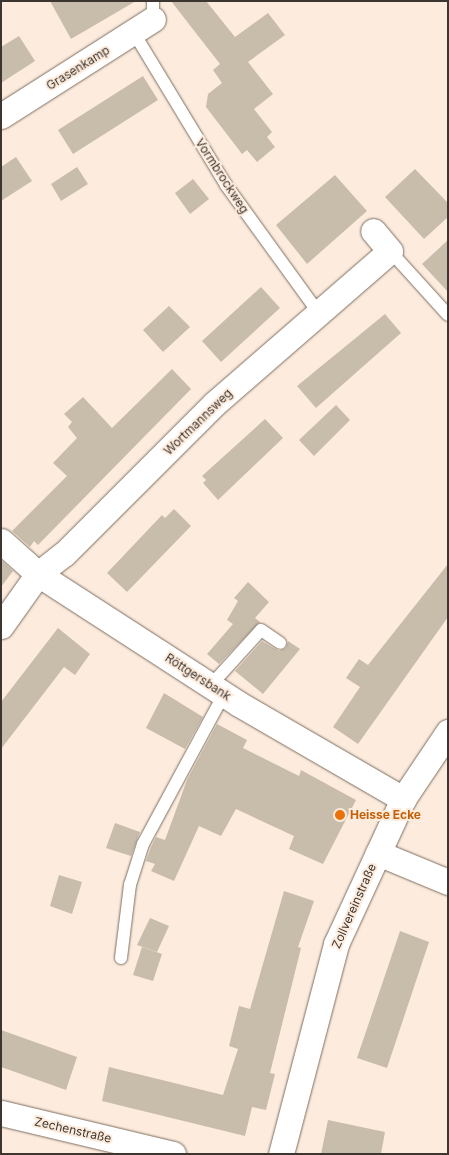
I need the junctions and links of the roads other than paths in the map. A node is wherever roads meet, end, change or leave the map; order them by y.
1 (147, 18) edge
2 (1, 116) edge
3 (373, 231) dead end
4 (390, 251) junction
5 (318, 312) junction
6 (448, 315) edge
7 (1, 541) edge
8 (38, 574) junction
9 (1, 626) edge
10 (280, 643) dead end
11 (218, 690) junction
12 (448, 732) edge
13 (402, 799) junction
14 (378, 853) junction
15 (448, 882) edge
16 (121, 958) dead end
17 (1, 1112) edge
18 (173, 1154) edge
19 (281, 1154) edge

1 - 2 street, Grasenkamp
1 - 5 lane, Vormbrockweg
3 - 4 street
4 - 5 street, Wortmannsweg
4 - 6 lane
5 - 8 street, Wortmannsweg
7 - 8 street, Röttgersbank
8 - 9 street, Wortmannsweg
8 - 11 street, Röttgersbank
10 - 11 lane
11 - 13 street, Röttgersbank
11 - 16 lane
12 - 13 street, Zollvereinstraße
13 - 14 street, Zollvereinstraße
14 - 15 street
14 - 19 street, Zollvereinstraße
17 - 18 street, Zechenstraße

